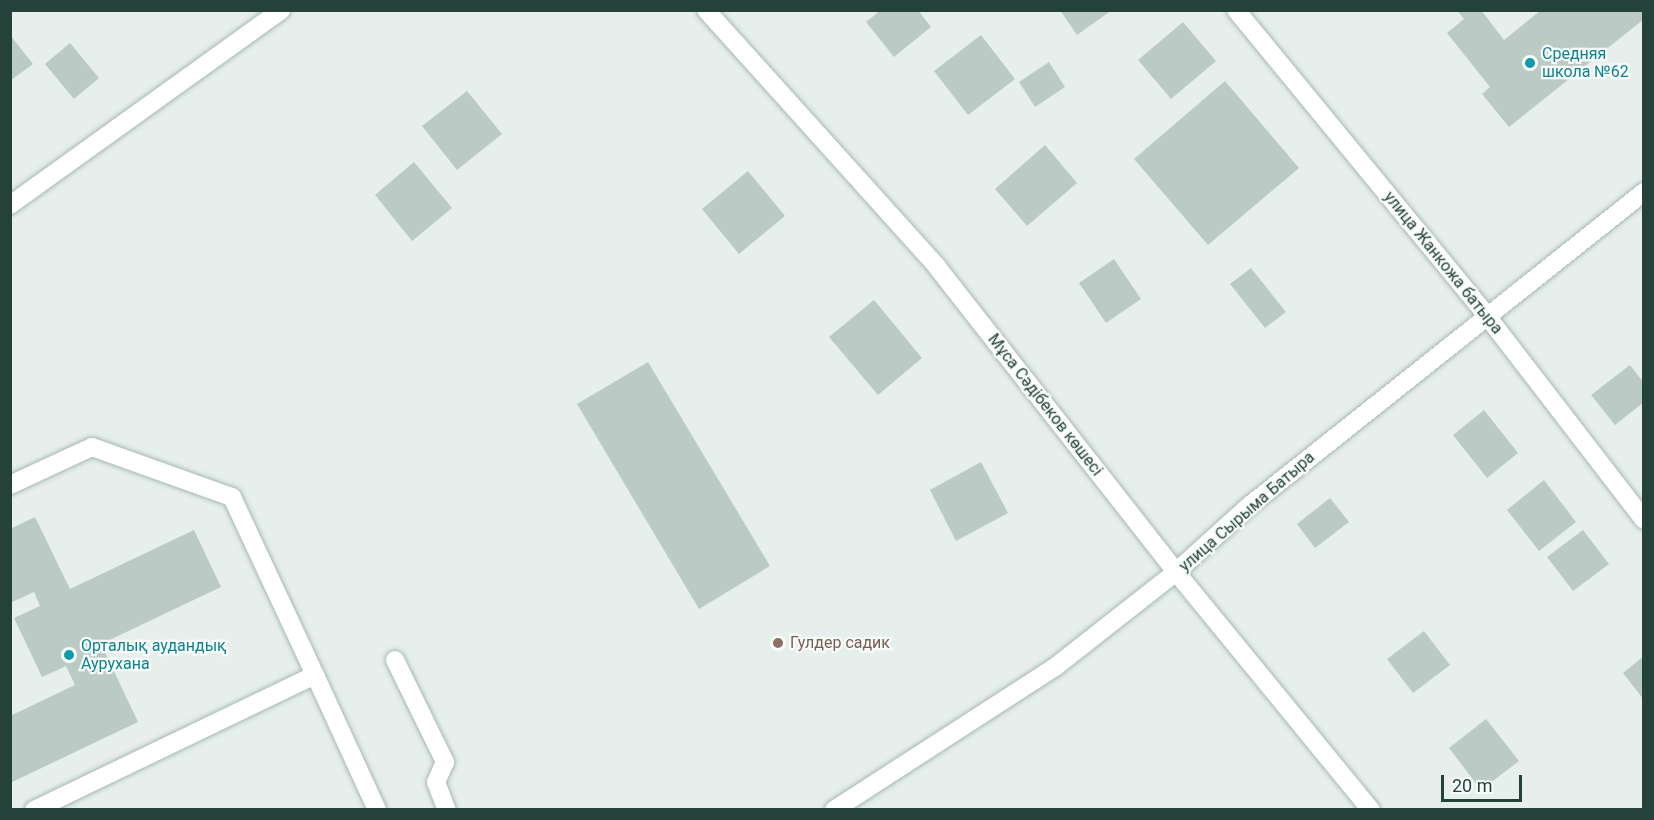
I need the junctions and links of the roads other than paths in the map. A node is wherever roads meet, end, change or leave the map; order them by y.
1 (281, 10) edge
2 (706, 10) edge
3 (1236, 10) edge
4 (1644, 192) edge
5 (10, 205) edge
6 (1487, 316) junction
7 (10, 485) edge
8 (1644, 520) edge
9 (1176, 572) junction
10 (394, 660) dead end
11 (315, 675) junction
12 (34, 810) edge
13 (377, 810) edge
14 (447, 810) edge
15 (834, 810) edge
16 (1371, 810) edge

1 - 5 street
2 - 9 street, Мұса Сәдібеков көшесі
3 - 6 street, улица Жанкожа батыра
4 - 6 street, улица Сырыма Батыра
6 - 8 street, улица Жанкожа батыра
6 - 9 street, улица Сырыма Батыра
7 - 11 street
9 - 15 street, улица Сырыма Батыра
9 - 16 street, Мұса Сәдібеков көшесі
10 - 14 street
11 - 12 street
11 - 13 street

